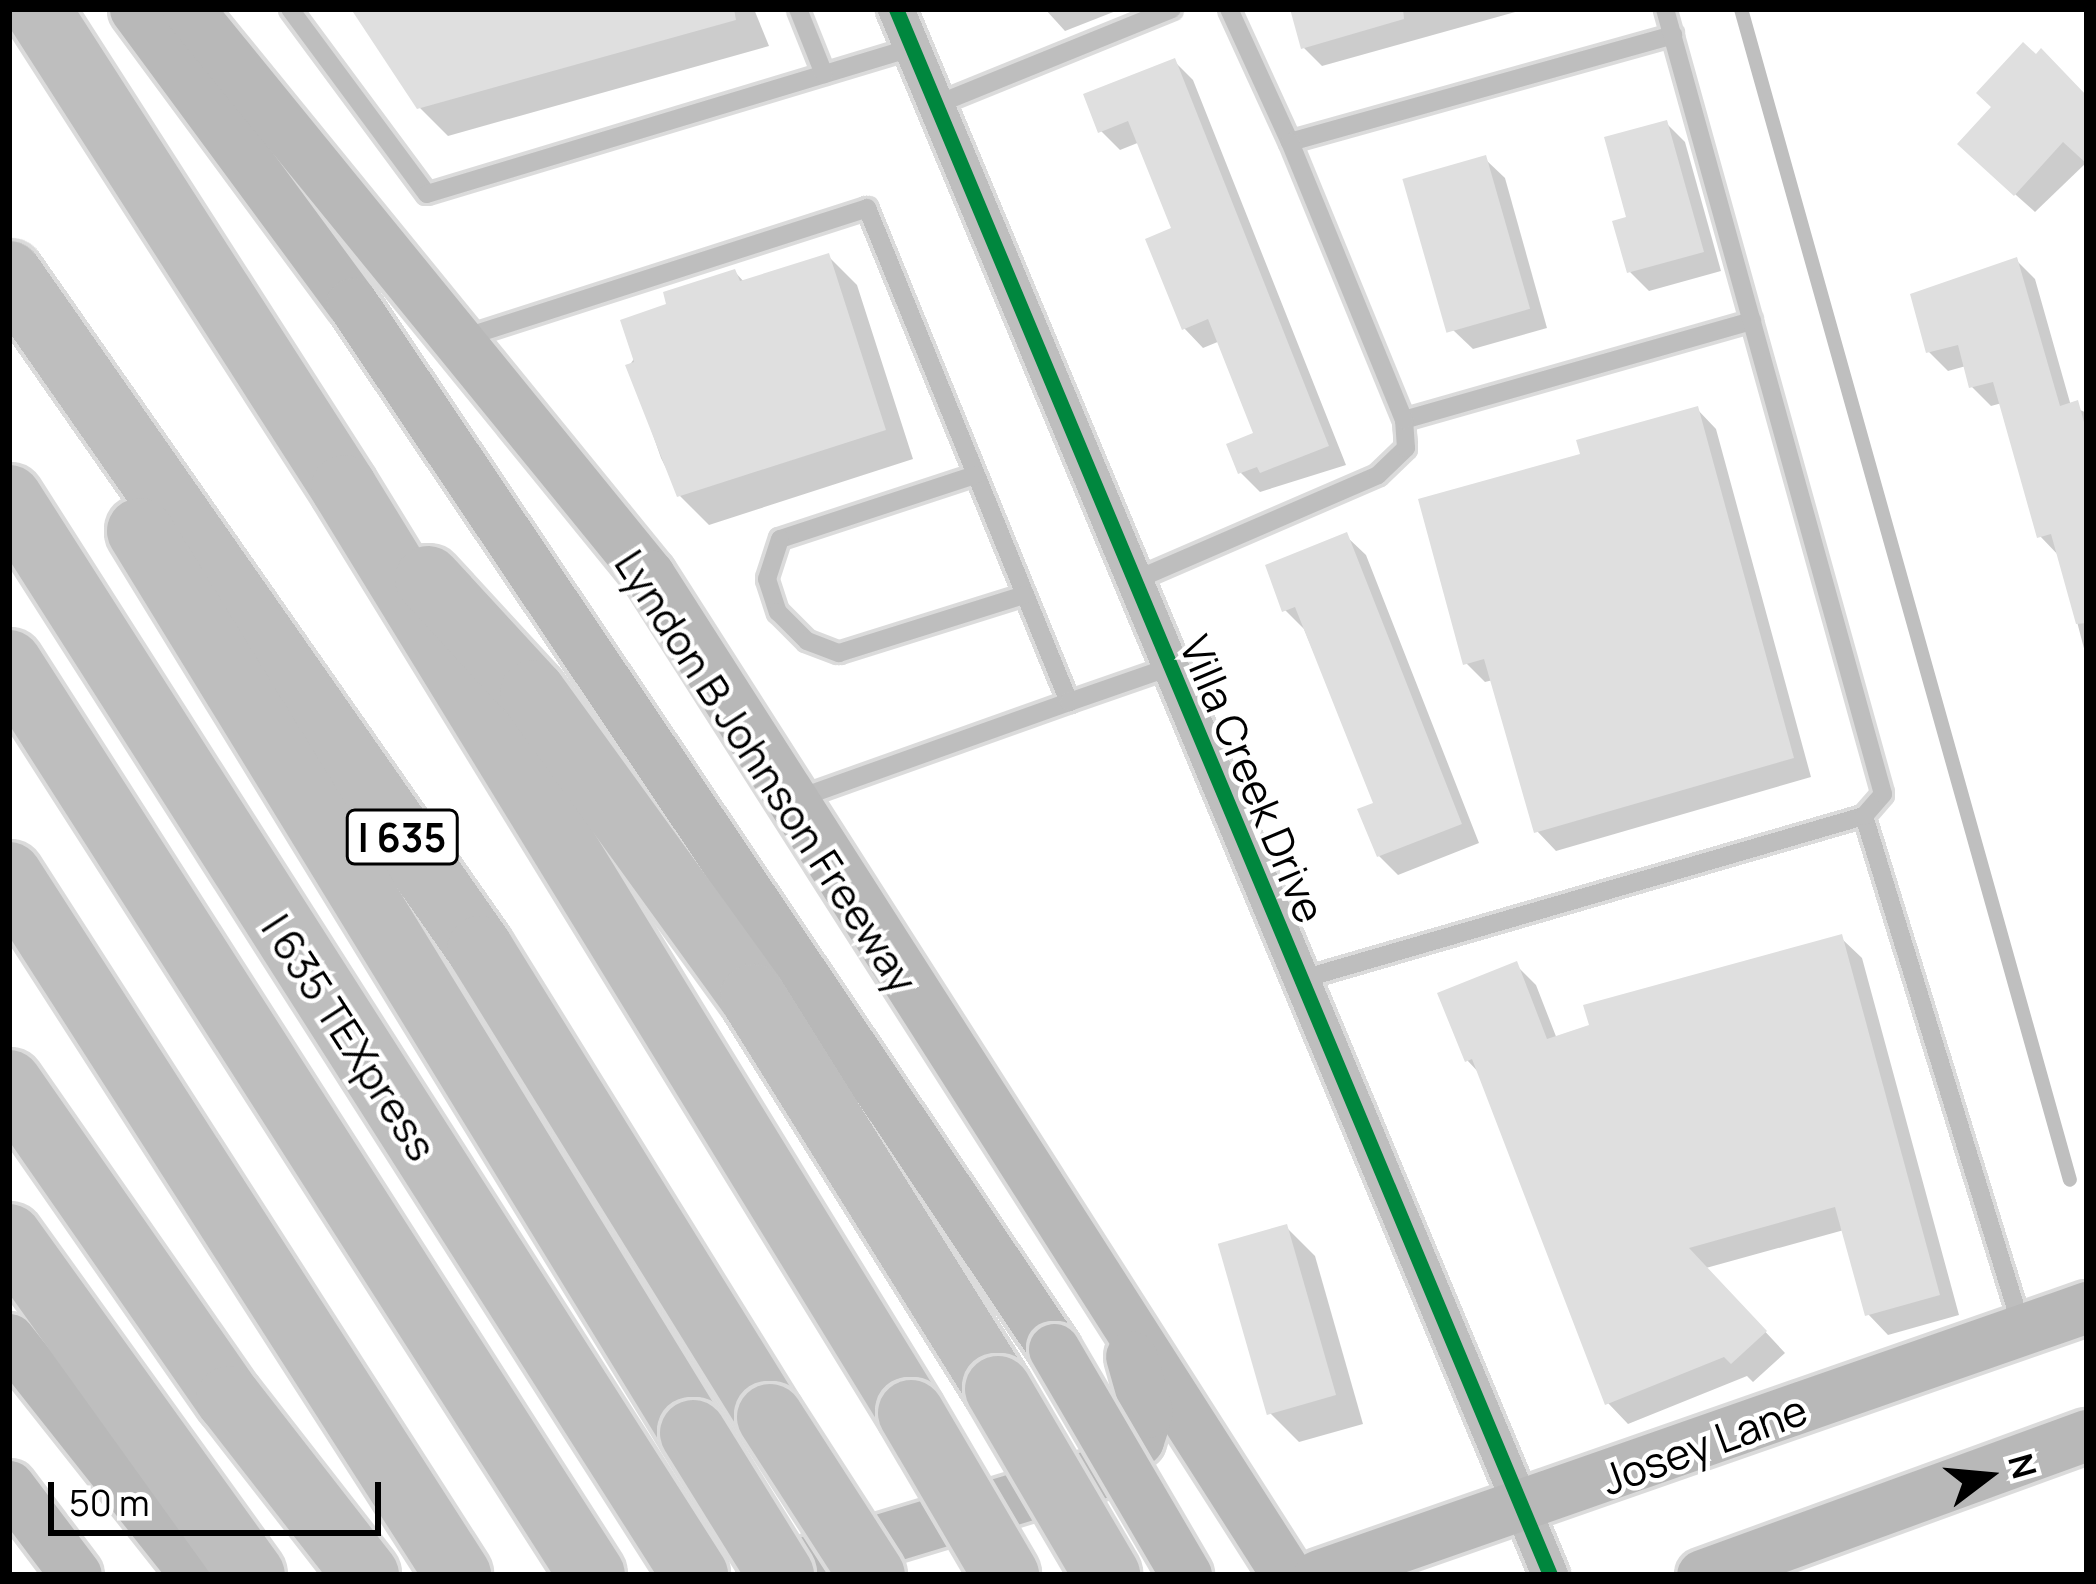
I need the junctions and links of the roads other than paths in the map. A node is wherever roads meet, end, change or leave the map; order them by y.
1 (37, 9) edge
2 (135, 9) edge
3 (188, 9) edge
4 (290, 9) edge
5 (798, 9) edge
6 (896, 9) edge
7 (1172, 9) edge
8 (1229, 9) edge
9 (1666, 9) edge
10 (1672, 34) junction
11 (911, 48) junction
12 (824, 74) junction
13 (933, 106) junction
14 (1290, 142) junction
15 (9, 274) edge
16 (9, 313) edge
17 (1752, 321) junction
18 (455, 340) junction
19 (1404, 420) junction
20 (975, 475) junction
21 (344, 488) junction
22 (9, 498) edge
23 (1130, 583) junction
24 (1024, 595) junction
25 (9, 663) edge
26 (1167, 668) junction
27 (1069, 702) junction
28 (787, 802) junction
29 (1864, 816) junction
30 (9, 875) edge
31 (1299, 980) junction
32 (9, 1083) edge
33 (9, 1238) edge
34 (1101, 1294) junction
35 (2087, 1306) edge
36 (2023, 1330) junction
37 (9, 1339) edge
38 (2087, 1435) edge
39 (9, 1486) edge
40 (1526, 1507) junction
41 (449, 1560) edge
42 (78, 1567) edge
43 (362, 1570) edge
44 (196, 1575) edge
45 (252, 1575) edge
46 (592, 1575) edge
47 (695, 1575) edge
48 (763, 1575) edge
49 (781, 1575) edge
50 (872, 1575) edge
51 (1006, 1575) edge
52 (1107, 1575) edge
53 (1186, 1575) edge
54 (1287, 1575) edge
55 (1319, 1575) edge
56 (1550, 1575) edge
57 (1702, 1575) edge

1 - 21 highway
2 - 53 main road, bridge
3 - 18 main road, Lyndon B Johnson Freeway
4 - 12 lane
5 - 12 lane
6 - 11 street, Villa Creek Drive
7 - 13 lane
8 - 14 lane
9 - 10 lane
10 - 14 lane
10 - 17 lane
11 - 12 lane
11 - 13 street, Villa Creek Drive
13 - 23 street, Villa Creek Drive
14 - 19 lane
15 - 50 highway, I 635, bridge
16 - 49 highway, bridge
17 - 19 lane
17 - 29 lane
18 - 20 lane
18 - 28 main road, Lyndon B Johnson Freeway
19 - 23 lane
20 - 24 lane
20 - 24 lane
21 - 51 highway, bridge
21 - 52 highway, bridge
22 - 47 highway, I 635 TEXpress
23 - 26 street, Villa Creek Drive
24 - 27 lane
25 - 46 highway, I 635 TEXpress
26 - 27 lane
26 - 31 street, Villa Creek Drive
27 - 28 lane
28 - 34 main road, Lyndon B Johnson Freeway
29 - 31 lane
29 - 36 lane
30 - 41 highway
31 - 40 street, Villa Creek Drive
32 - 43 highway
33 - 45 highway
34 - 48 main road
34 - 54 main road, Lyndon B Johnson Freeway
35 - 36 main road, Josey Lane
36 - 40 main road, Josey Lane
37 - 44 main road
38 - 57 main road
39 - 42 main road
40 - 55 main road, Josey Lane
40 - 56 street, Villa Creek Drive

